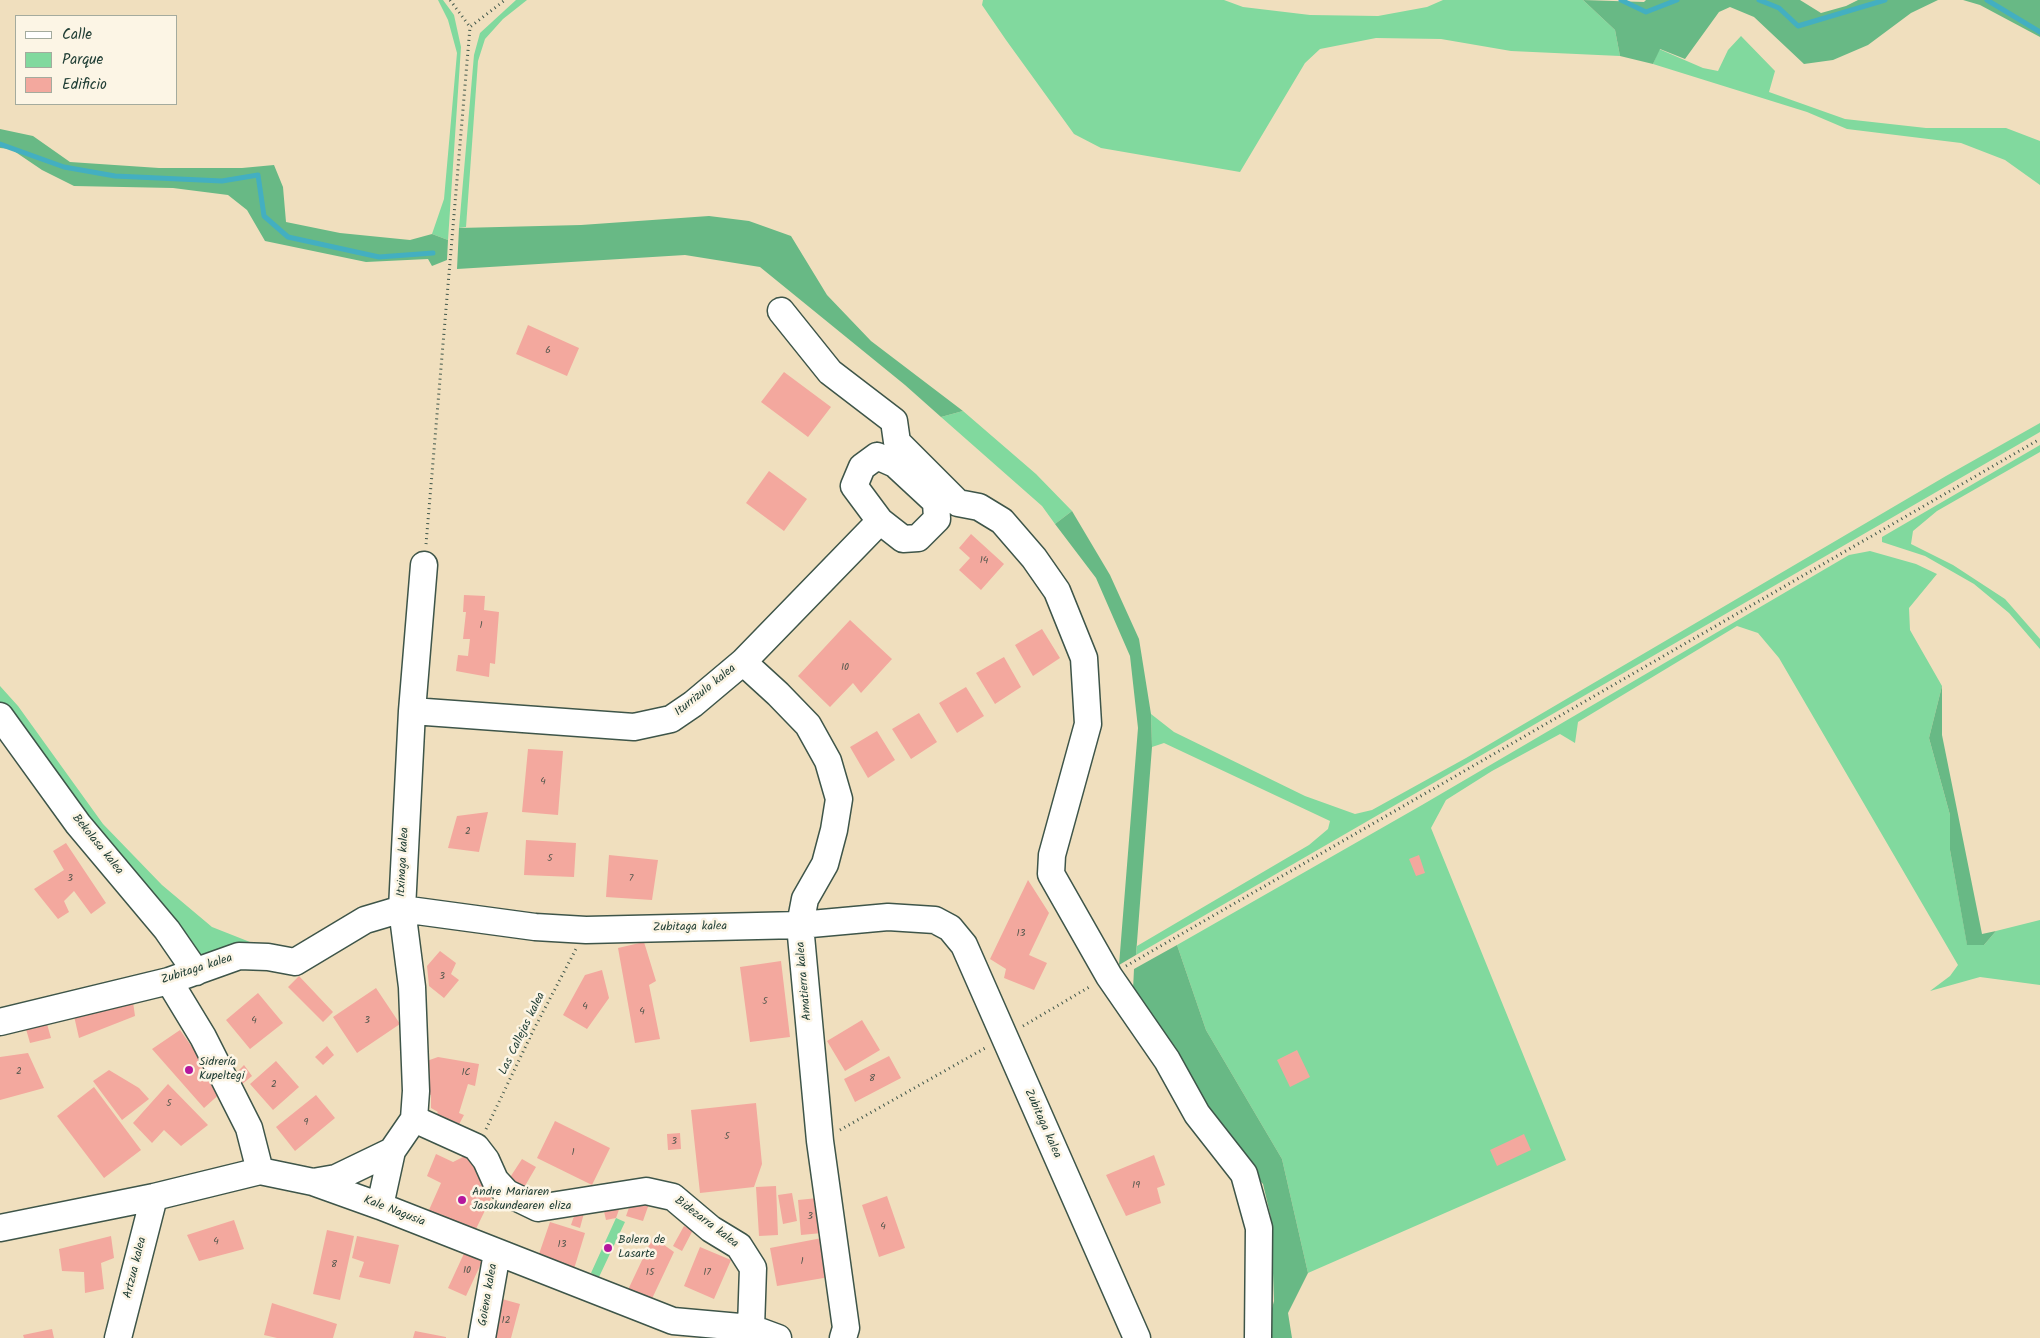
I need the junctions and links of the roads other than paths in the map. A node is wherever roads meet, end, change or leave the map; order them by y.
1 (781, 310) dead end
2 (880, 520) dead end
3 (424, 565) road end
4 (742, 662) junction
5 (412, 711) junction
6 (0, 716) edge
7 (402, 909) junction
8 (800, 925) junction
9 (196, 972) junction
10 (168, 980) junction
11 (0, 1022) edge
12 (414, 1119) junction
13 (392, 1151) junction
14 (260, 1171) junction
15 (314, 1182) junction
16 (154, 1197) junction
17 (380, 1206) junction
18 (0, 1228) edge
19 (497, 1253) junction
20 (751, 1328) junction
21 (118, 1338) edge
22 (482, 1338) edge
23 (778, 1338) edge
24 (843, 1338) edge
25 (1137, 1338) edge
26 (1258, 1338) edge

1 - 26 street
2 - 4 street, Iturrizulo kalea
3 - 5 street, Itxinaga kalea
4 - 5 street, Iturrizulo kalea
4 - 8 street, Amatierra kalea
5 - 7 street, Itxinaga kalea
6 - 9 street, Bekolasa kalea
7 - 8 street, Zubitaga kalea
7 - 9 street, Zubitaga kalea
7 - 12 street, Itxinaga kalea
8 - 24 street, Amatierra kalea
8 - 25 street, Zubitaga kalea
9 - 10 street, Zubitaga kalea
10 - 11 street, Zubitaga kalea
10 - 14 street
12 - 13 street
12 - 20 street, Bidezarra kalea
13 - 15 street
13 - 17 street
14 - 15 street, Kale Nagusia
14 - 16 street, Kale Nagusia
15 - 17 street, Kale Nagusia
16 - 18 street, Kale Nagusia
16 - 21 street, Artzua kalea
17 - 19 street, Kale Nagusia
19 - 20 street, Kale Nagusia
19 - 22 street, Goiena kalea
20 - 23 street, Kale Nagusia

